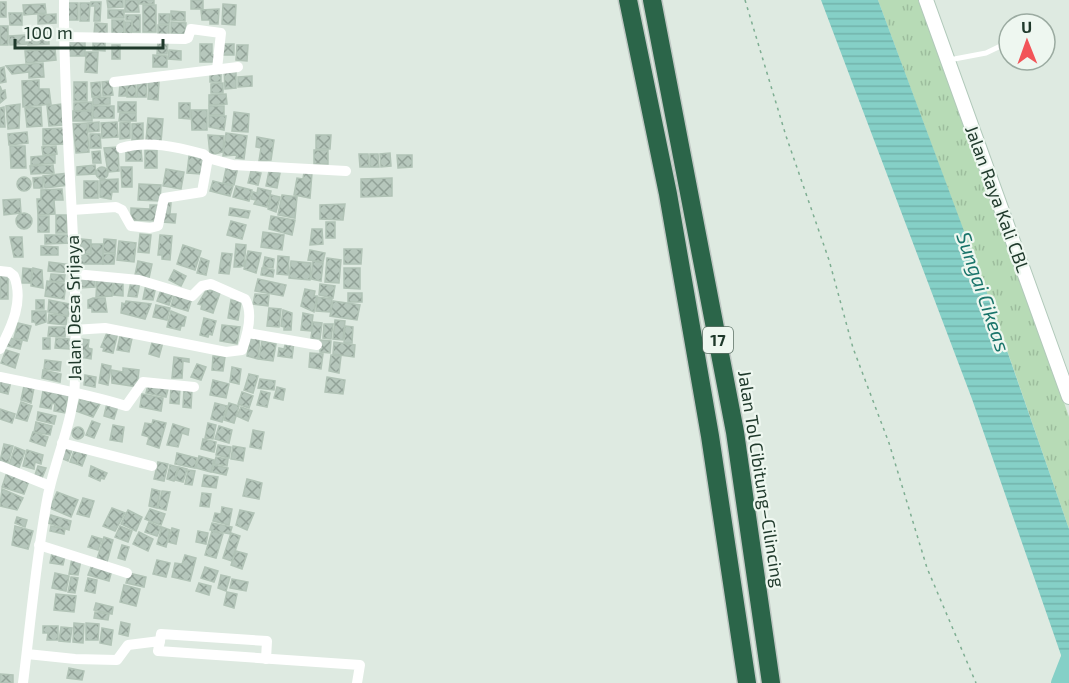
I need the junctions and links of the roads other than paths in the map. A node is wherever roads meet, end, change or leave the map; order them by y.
1 (64, 0) edge
2 (628, 0) edge
3 (652, 0) edge
4 (926, 0) edge
5 (63, 37) junction
6 (997, 48) edge
7 (947, 60) junction
8 (238, 67) dead end
9 (217, 69) junction
10 (114, 82) dead end
11 (121, 148) dead end
12 (208, 158) junction
13 (346, 171) dead end
14 (72, 210) junction
15 (0, 271) edge
16 (75, 274) junction
17 (74, 330) junction
18 (248, 333) junction
19 (317, 345) dead end
20 (0, 349) edge
21 (0, 377) edge
22 (194, 387) dead end
23 (74, 391) junction
24 (1069, 397) edge
25 (62, 443) junction
26 (0, 466) edge
27 (152, 466) dead end
28 (50, 486) junction
29 (39, 545) junction
30 (127, 573) dead end
31 (762, 625) junction
32 (160, 641) junction
33 (27, 654) junction
34 (266, 658) junction
35 (23, 683) edge
36 (357, 683) edge
37 (747, 683) edge
38 (771, 683) edge
39 (776, 683) edge

1 - 5 street, Jalan Desa Srijaya
2 - 37 highway, 17
3 - 31 highway, Jalan Tol Cibitung–Cilincing / 17
4 - 7 street, Jalan Raya Kali CBL
5 - 9 street
5 - 14 street, Jalan Desa Srijaya
6 - 7 lane
7 - 24 street, Jalan Raya Kali CBL
8 - 9 street
9 - 10 street
11 - 12 street
12 - 13 street
12 - 14 street
14 - 16 street, Jalan Desa Srijaya
15 - 20 street
16 - 17 street, Jalan Desa Srijaya
16 - 18 street
17 - 18 street
17 - 23 street, Jalan Desa Srijaya
18 - 19 street
21 - 23 street
22 - 23 street
23 - 25 street, Jalan Desa Srijaya
25 - 27 street
25 - 28 street, Jalan Desa Srijaya
26 - 28 street
28 - 29 street, Jalan Desa Srijaya
29 - 30 street
29 - 33 street, Jalan Desa Srijaya
31 - 38 highway, Jalan Tol Cibitung–Cilincing / 17
31 - 39 highway
32 - 33 street
32 - 34 street
32 - 34 street
33 - 35 street, Jalan Desa Srijaya
34 - 36 street

